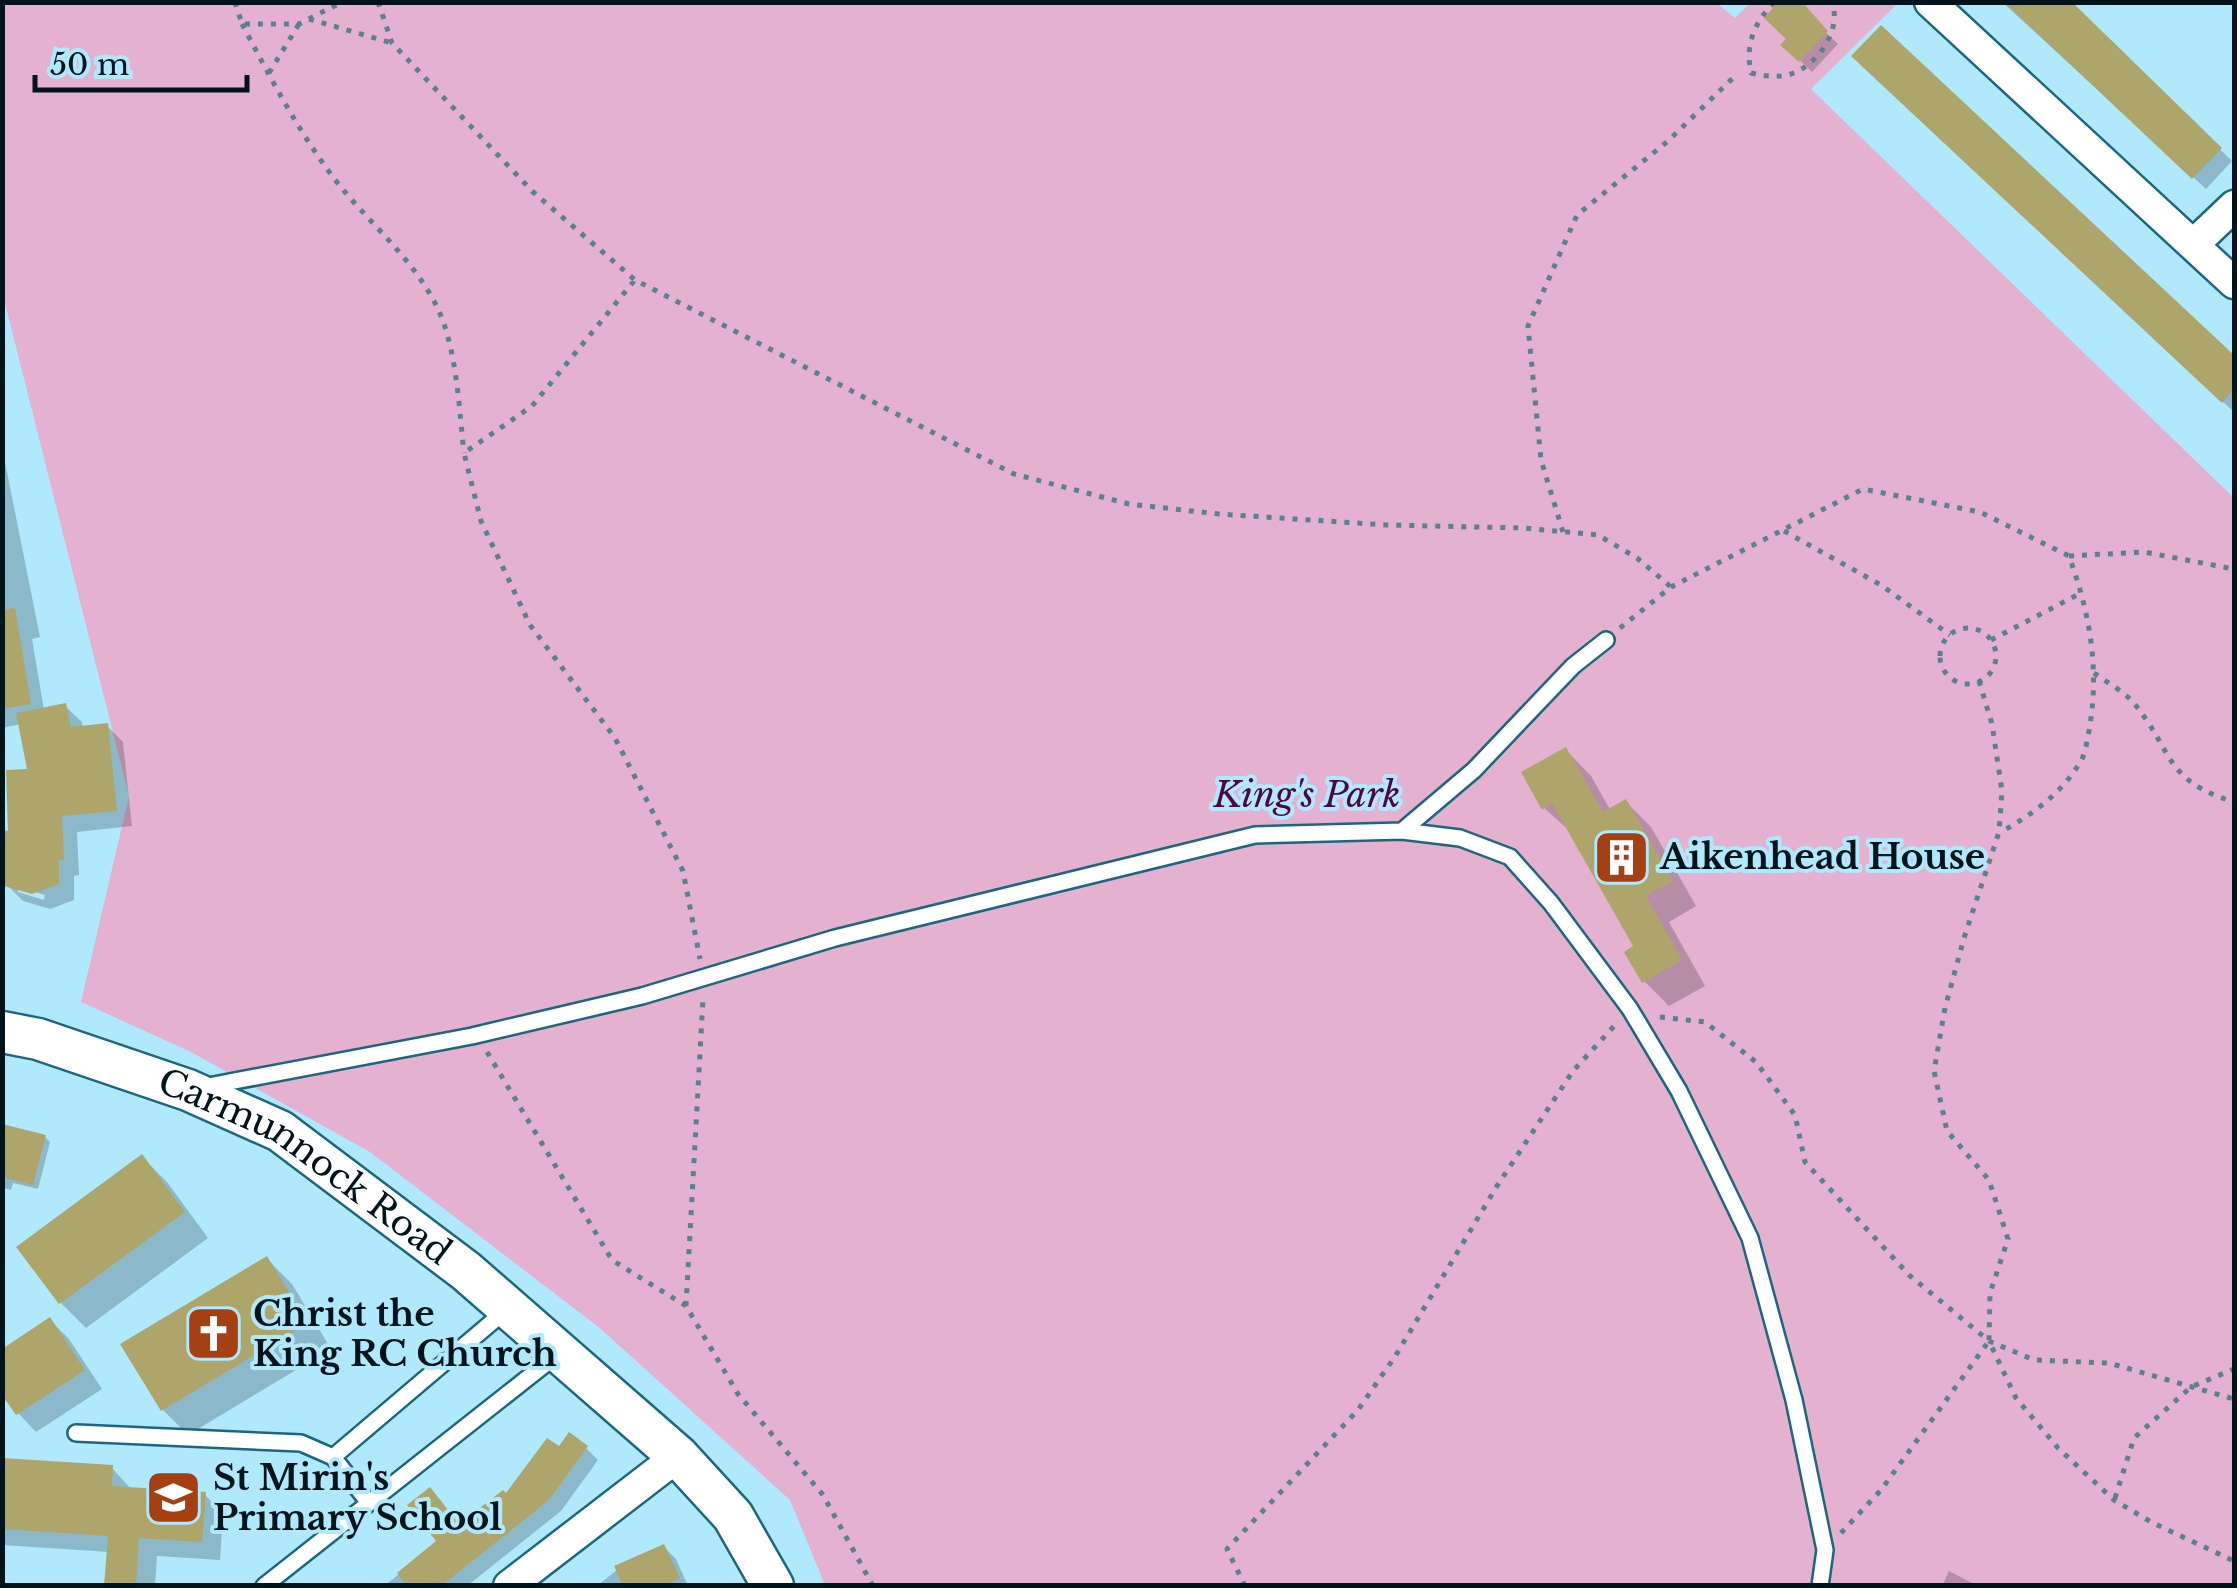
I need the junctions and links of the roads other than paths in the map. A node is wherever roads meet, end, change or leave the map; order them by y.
1 (1930, 2) edge
2 (2234, 206) edge
3 (2194, 244) junction
4 (2234, 283) edge
5 (1606, 640) road end
6 (1402, 831) junction
7 (2, 1032) edge
8 (188, 1090) junction
9 (508, 1309) junction
10 (558, 1354) junction
11 (76, 1433) dead end
12 (678, 1456) junction
13 (333, 1457) junction
14 (370, 1503) junction
15 (264, 1586) edge
16 (509, 1586) edge
17 (774, 1586) edge
18 (1820, 1586) edge

1 - 3 street
2 - 3 street
3 - 4 street
5 - 6 lane
6 - 8 lane
6 - 18 lane
7 - 8 main road, Carmunnock Road
8 - 9 main road, Carmunnock Road
9 - 10 main road, Carmunnock Road
9 - 13 lane
10 - 12 main road, Carmunnock Road
10 - 14 lane
11 - 13 lane
12 - 16 street
12 - 17 main road, Carmunnock Road
13 - 14 lane
14 - 15 lane

